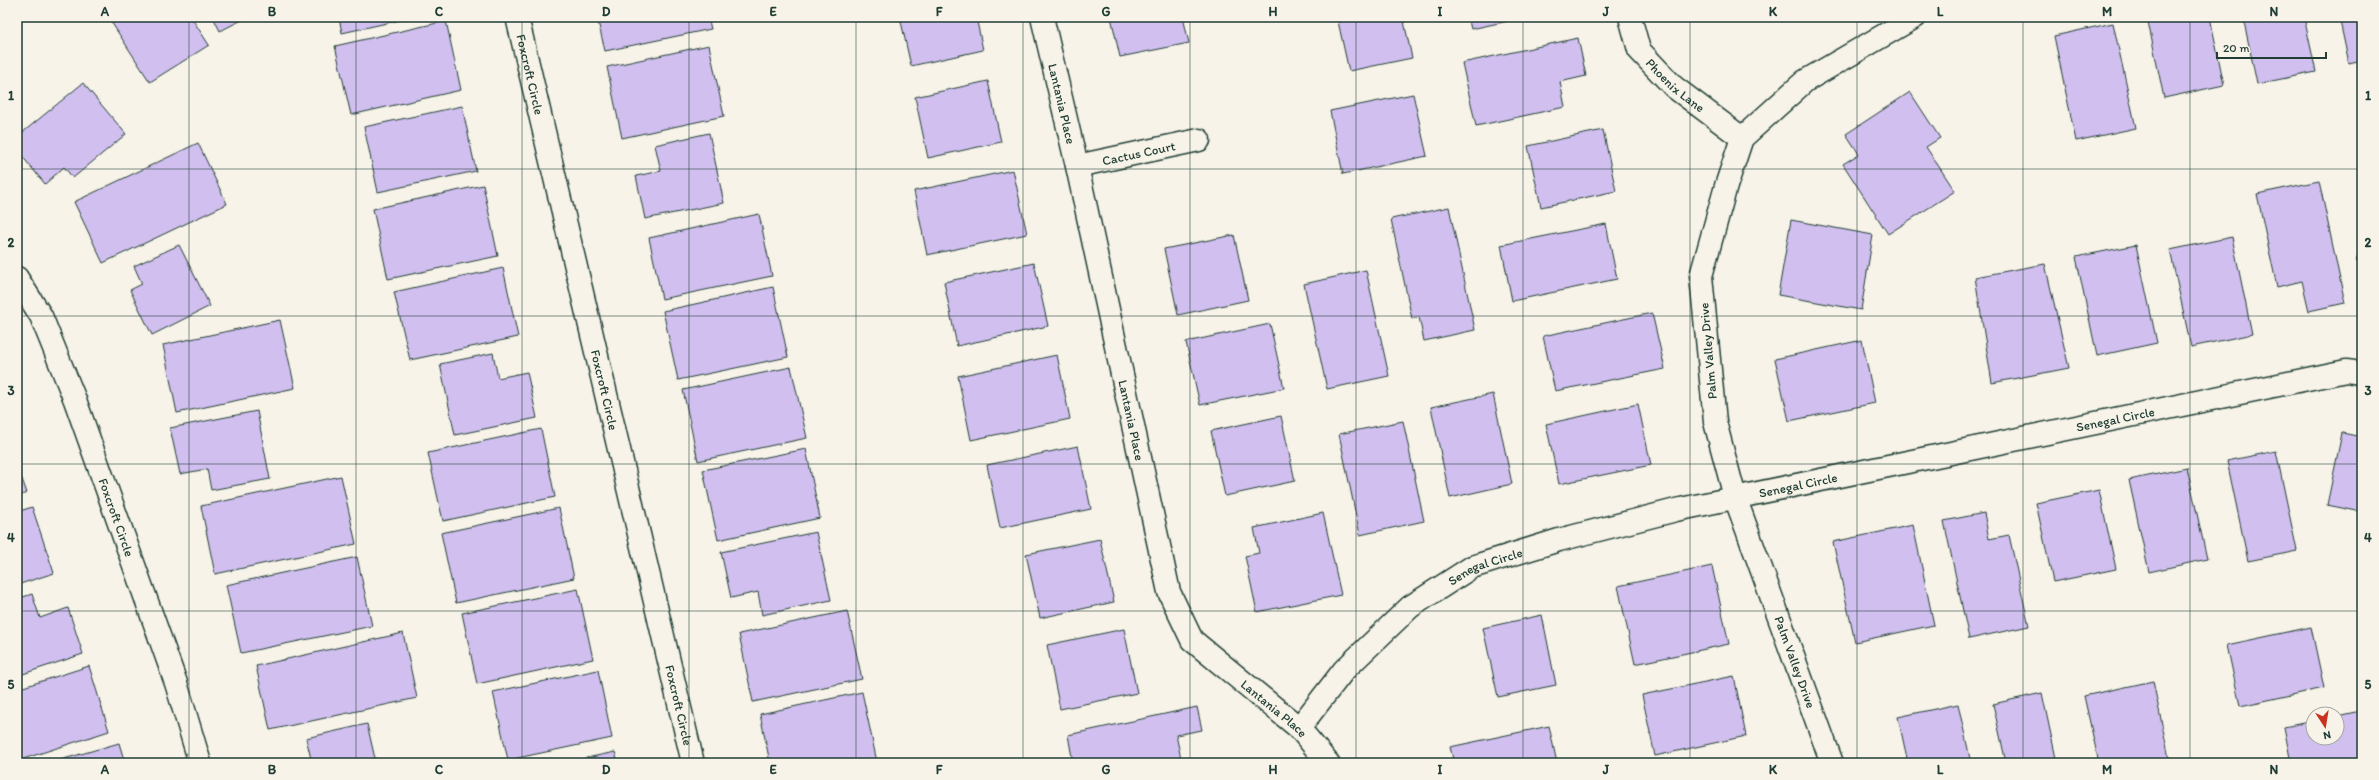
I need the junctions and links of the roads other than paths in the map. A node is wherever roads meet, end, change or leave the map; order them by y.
1 (517, 17) edge
2 (1042, 17) edge
3 (1630, 17) edge
4 (1915, 17) edge
5 (1742, 138) junction
6 (1199, 140) dead end
7 (1077, 166) junction
8 (17, 278) edge
9 (2362, 373) edge
10 (1735, 497) junction
11 (1299, 728) junction
12 (200, 763) edge
13 (693, 763) edge
14 (1328, 763) edge
15 (1832, 763) edge

1 - 13 street, Foxcroft Circle
2 - 7 street, Lantania Place
3 - 5 street, Phoenix Lane
4 - 5 street, Palm Valley Drive
5 - 10 street, Palm Valley Drive
6 - 7 street, Cactus Court
7 - 11 street, Lantania Place
8 - 12 street, Foxcroft Circle
9 - 10 street, Senegal Circle
10 - 11 street, Senegal Circle
10 - 15 street, Palm Valley Drive
11 - 14 street, Lantania Place

